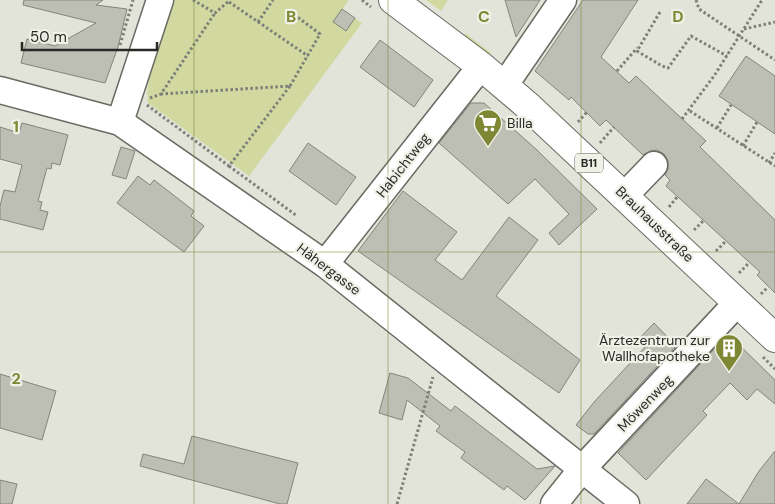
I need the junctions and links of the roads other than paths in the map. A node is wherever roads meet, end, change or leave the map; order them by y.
1 (160, 0) edge
2 (393, 0) edge
3 (563, 0) edge
4 (481, 66) junction
5 (504, 86) junction
6 (0, 90) edge
7 (120, 122) junction
8 (654, 165) dead end
9 (624, 195) junction
10 (325, 264) junction
11 (749, 299) junction
12 (775, 338) edge
13 (582, 469) junction
14 (554, 504) edge
15 (626, 504) edge

1 - 7 street
2 - 4 main road, Brauhausstraße / B11
3 - 5 street
4 - 5 main road, Brauhausstraße / B11
4 - 10 street, Habichtweg
5 - 9 main road, Brauhausstraße / B11
6 - 7 street, Hähergasse
7 - 10 street, Hähergasse
8 - 9 street
9 - 11 main road, Brauhausstraße / B11
10 - 13 street, Hähergasse
11 - 12 main road, Brauhausstraße / B11
11 - 13 street, Möwenweg
13 - 14 street, Möwenweg
13 - 15 street, Hähergasse

